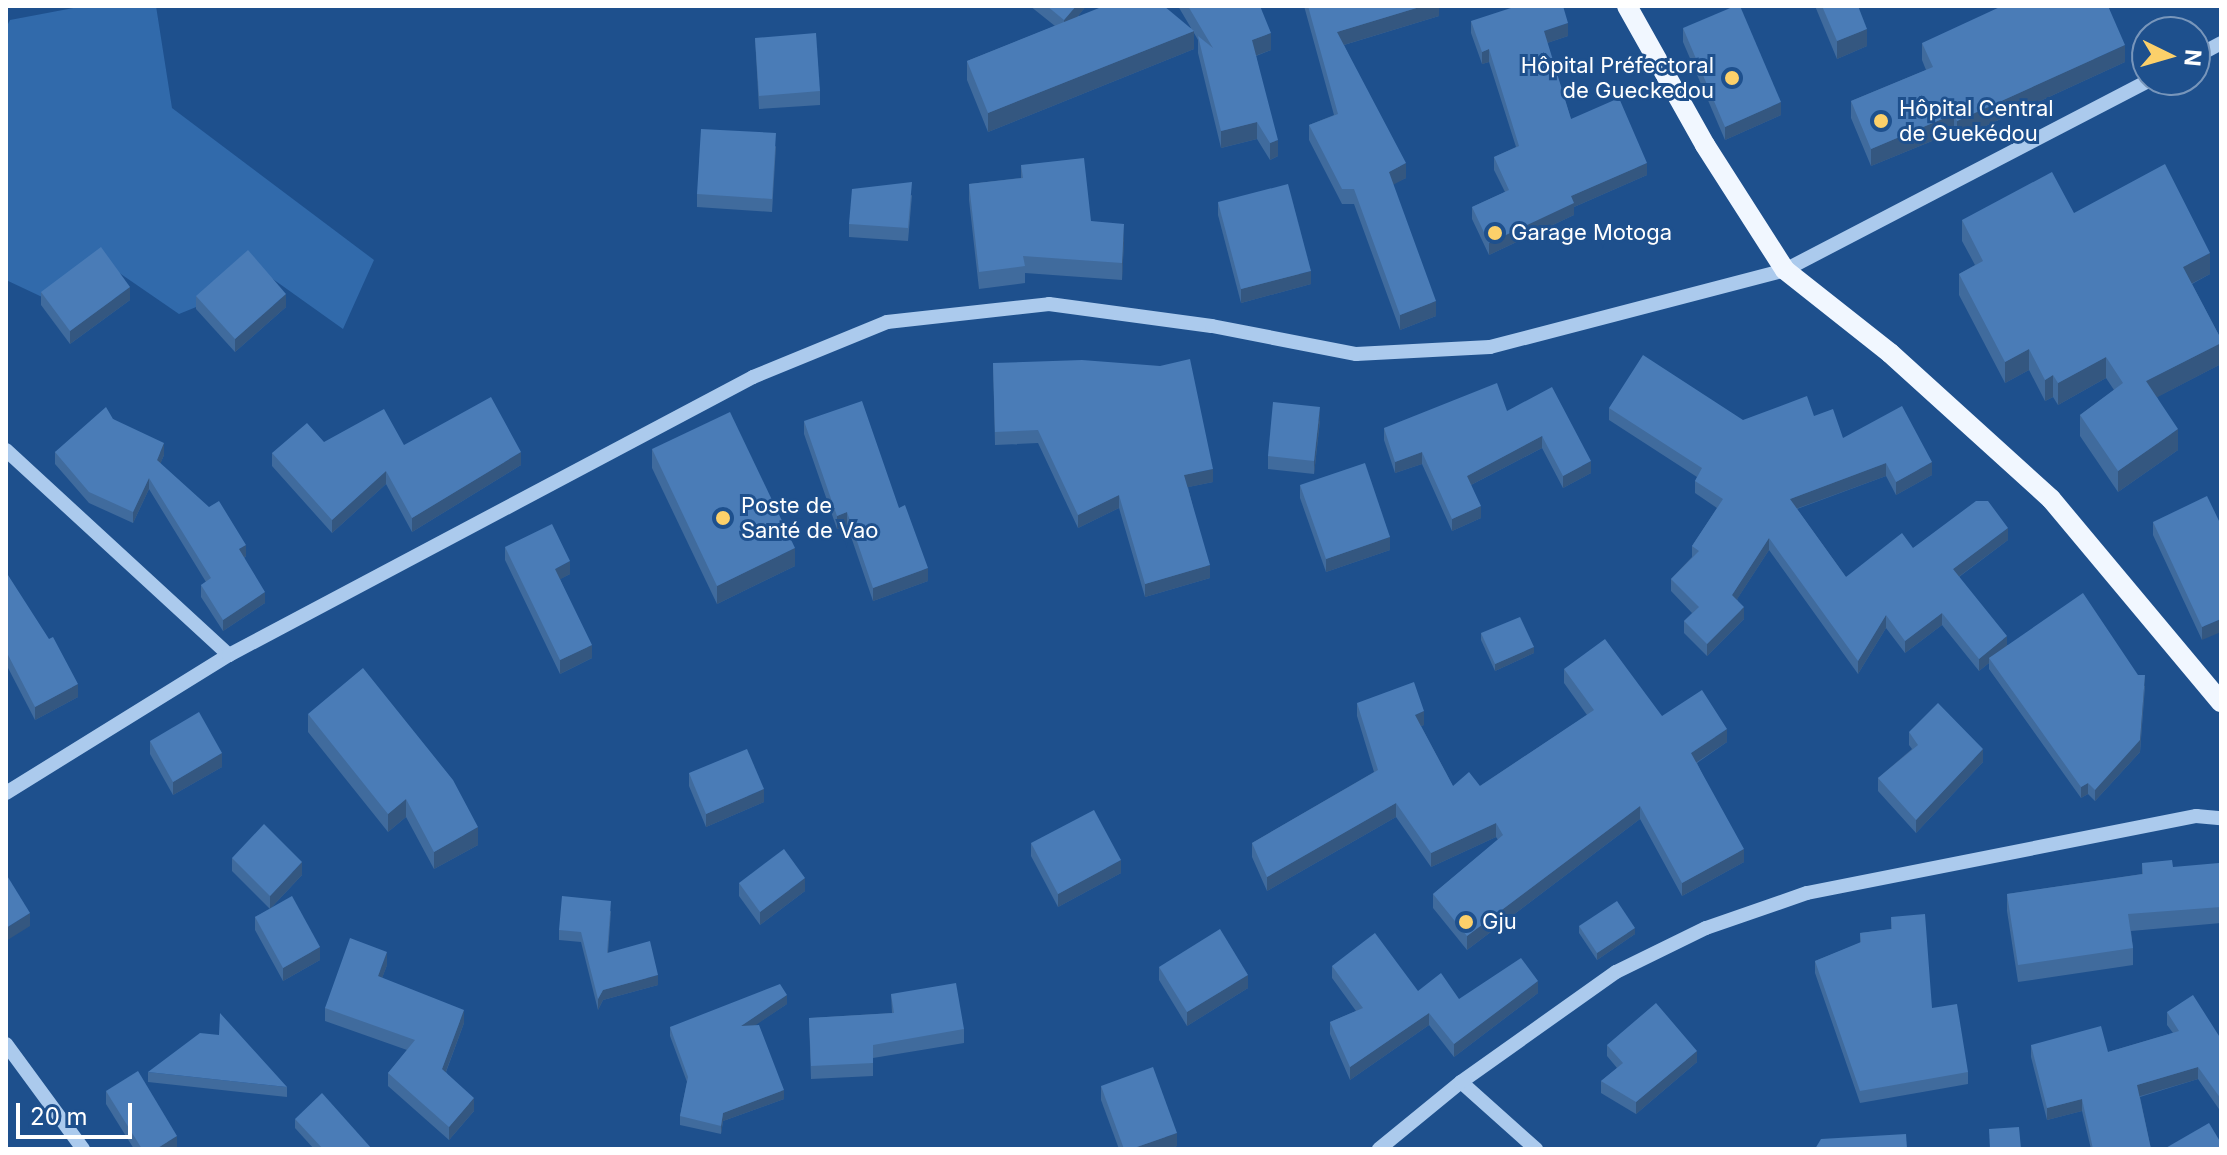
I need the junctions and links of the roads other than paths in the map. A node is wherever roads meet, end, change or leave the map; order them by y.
1 (1627, 6) edge
2 (2131, 90) edge
3 (1785, 270) junction
4 (6, 450) edge
5 (229, 655) junction
6 (2221, 702) edge
7 (6, 793) edge
8 (2221, 818) edge
9 (6, 1044) edge
10 (1461, 1082) junction
11 (83, 1149) edge
12 (1379, 1149) edge
13 (1536, 1149) edge

1 - 3 main road
2 - 3 street
3 - 5 street
3 - 6 main road
4 - 5 street
5 - 7 street
8 - 10 street
9 - 11 street
10 - 12 street
10 - 13 street

